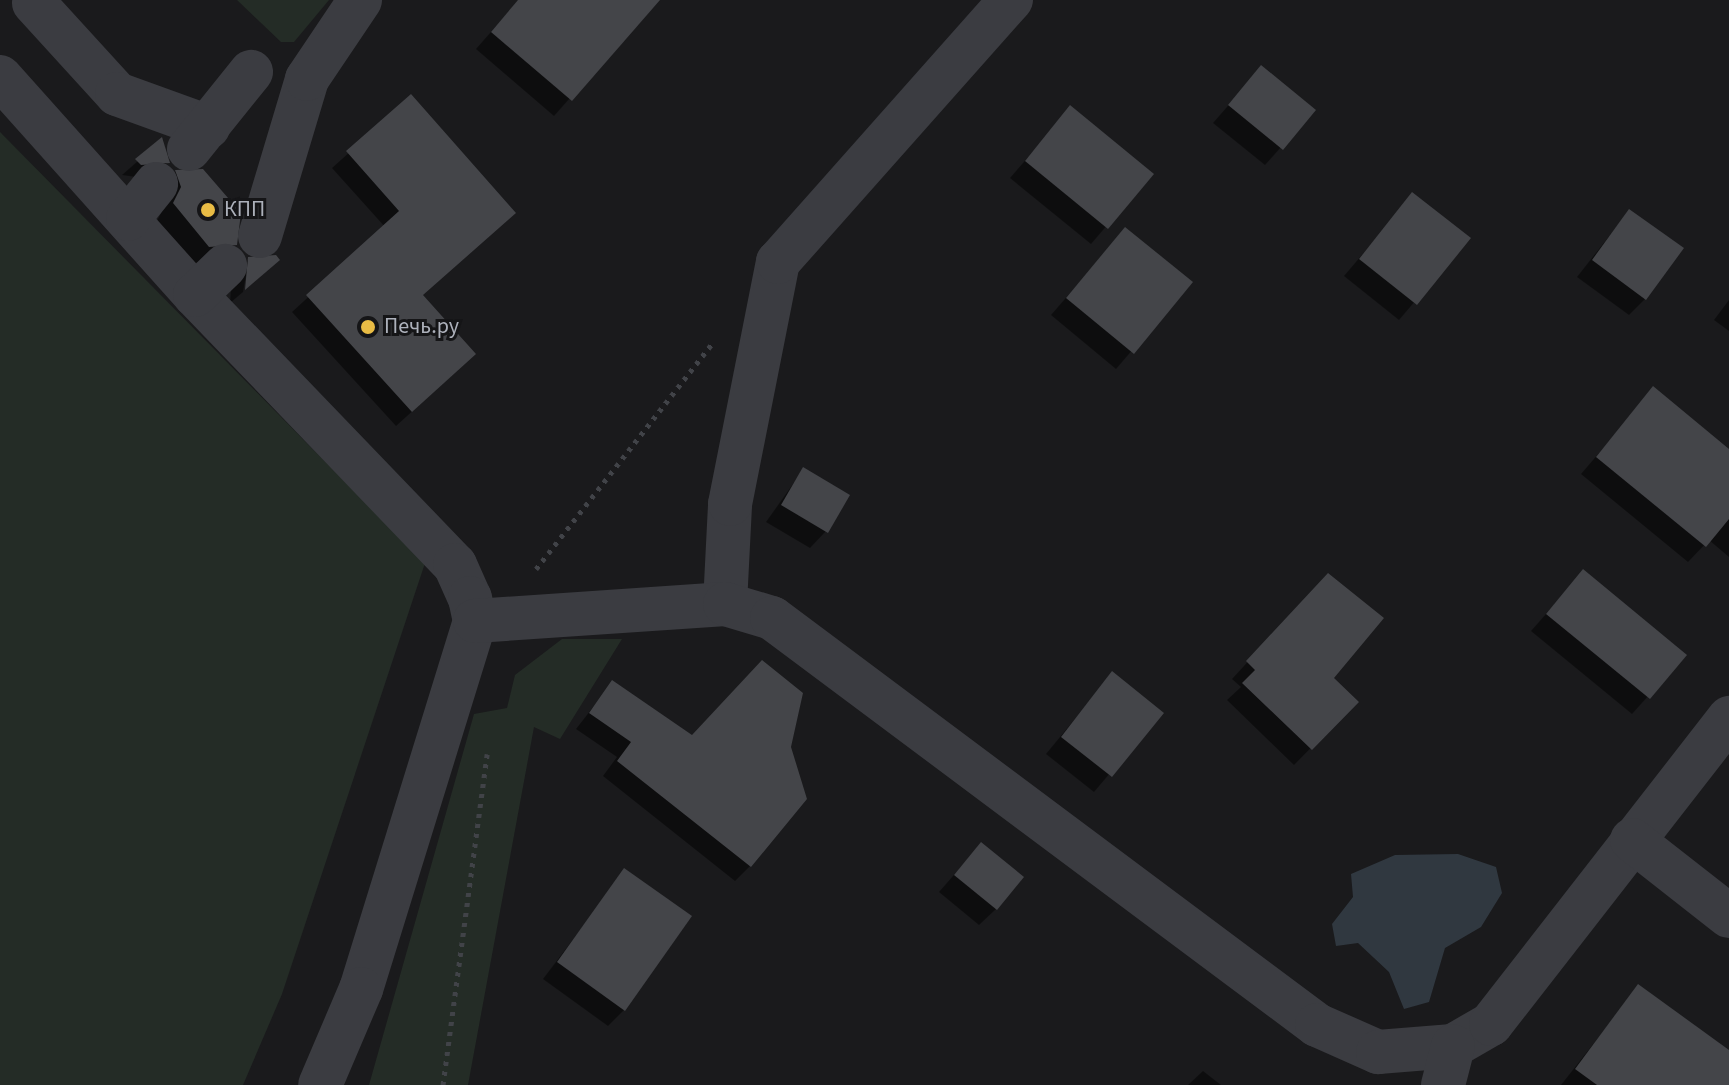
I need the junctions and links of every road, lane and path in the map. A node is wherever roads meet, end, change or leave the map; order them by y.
1 (360, 0) edge
2 (1011, 0) edge
3 (34, 3) dead end
4 (251, 72) dead end
5 (0, 77) edge
6 (156, 184) dead end
7 (128, 219) junction
8 (260, 236) dead end
9 (718, 336) dead end
10 (534, 573) dead end
11 (725, 604) junction
12 (475, 621) junction
13 (1729, 718) edge
14 (489, 740) dead end
15 (1632, 840) junction
16 (1729, 916) edge
17 (1448, 1065) edge
18 (320, 1085) edge
19 (443, 1085) edge

1 - 8 street
2 - 11 street
3 - 4 street
5 - 7 street
6 - 7 street
7 - 12 street
9 - 10 path
11 - 12 street
11 - 17 street
12 - 18 street
13 - 15 street
14 - 19 path
15 - 16 street
15 - 17 street

